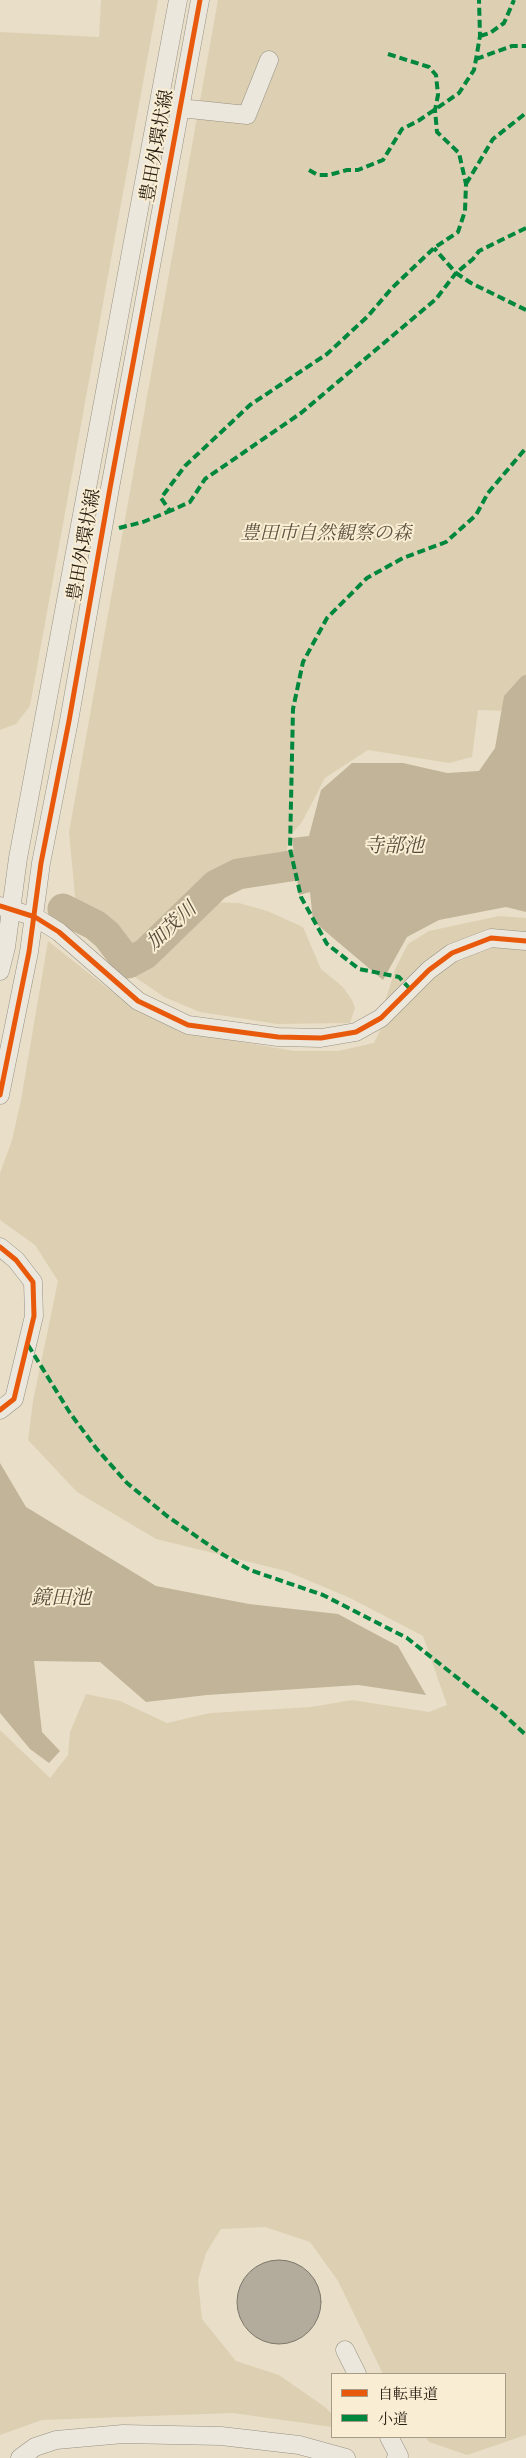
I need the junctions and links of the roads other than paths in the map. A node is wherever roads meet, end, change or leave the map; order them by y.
1 (178, 0) edge
2 (200, 0) edge
3 (269, 60) dead end
4 (180, 108) junction
5 (6, 907) edge
6 (35, 917) junction
7 (526, 941) edge
8 (0, 971) edge
9 (0, 1095) edge
10 (0, 1247) edge
11 (0, 1410) edge
12 (346, 2350) dead end
13 (357, 2373) edge
14 (389, 2438) edge
15 (20, 2458) edge
16 (346, 2458) edge
17 (396, 2458) edge

1 - 5 street, 豊田外環状線
2 - 4 street, 豊田外環状線
3 - 4 street
4 - 6 street, 豊田外環状線
5 - 6 street
5 - 8 street, 豊田外環状線
6 - 7 street
6 - 9 street, 豊田外環状線
10 - 11 street
12 - 13 street
14 - 17 street
15 - 16 street

